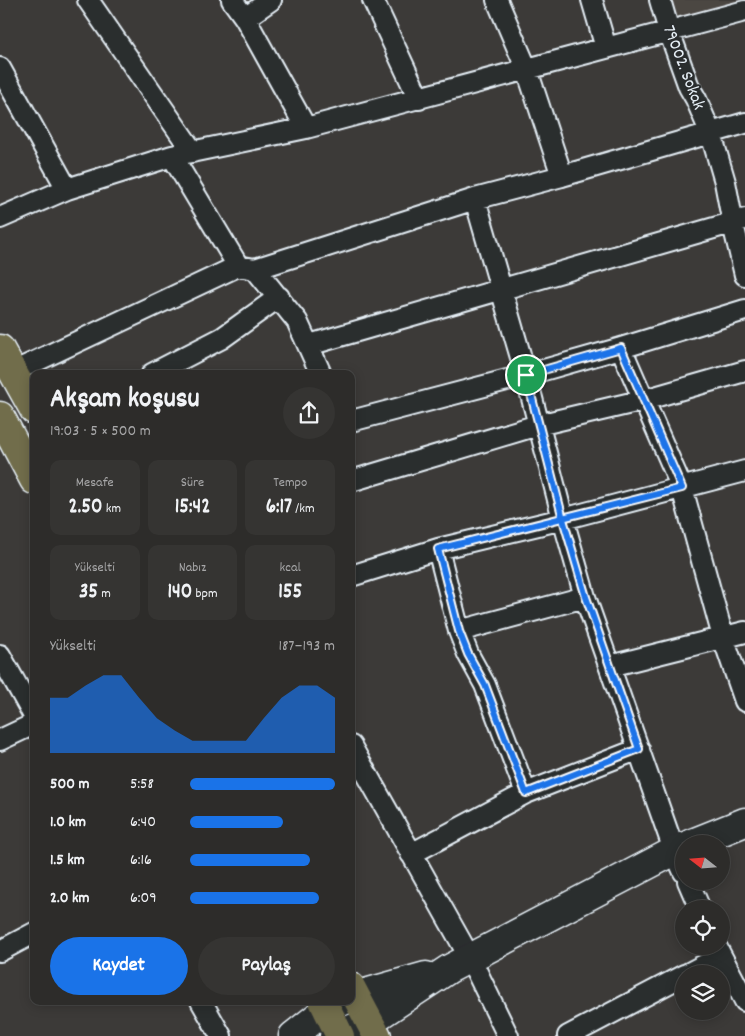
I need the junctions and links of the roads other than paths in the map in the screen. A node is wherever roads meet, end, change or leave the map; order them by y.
1 (88, 0) edge
2 (232, 0) edge
3 (271, 0) edge
4 (373, 0) edge
5 (497, 0) edge
6 (592, 0) edge
7 (660, 0) edge
8 (745, 11) edge
9 (245, 18) junction
10 (669, 31) junction
11 (606, 48) junction
12 (0, 68) edge
13 (527, 70) junction
14 (419, 98) junction
15 (745, 123) edge
16 (306, 128) junction
17 (711, 134) junction
18 (193, 152) junction
19 (172, 156) junction
20 (562, 176) junction
21 (67, 189) junction
22 (475, 199) junction
23 (0, 218) edge
24 (739, 222) edge
25 (247, 267) junction
26 (745, 275) edge
27 (502, 288) junction
28 (279, 297) junction
29 (745, 310) edge
30 (309, 345) junction
31 (621, 348) junction
32 (6, 361) edge
33 (160, 370) edge
34 (319, 370) edge
35 (745, 371) edge
36 (526, 375) junction
37 (644, 400) junction
38 (30, 403) edge
39 (0, 416) edge
40 (355, 420) edge
41 (538, 425) junction
42 (745, 471) edge
43 (30, 472) edge
44 (355, 480) edge
45 (682, 488) junction
46 (563, 519) junction
47 (438, 549) junction
48 (355, 575) edge
49 (586, 597) junction
50 (459, 631) junction
51 (745, 632) edge
52 (723, 637) junction
53 (0, 655) edge
54 (610, 666) junction
55 (744, 694) edge
56 (30, 709) edge
57 (30, 726) edge
58 (0, 740) edge
59 (639, 749) junction
60 (355, 753) edge
61 (526, 793) junction
62 (745, 822) edge
63 (675, 835) edge
64 (719, 835) edge
65 (411, 854) junction
66 (675, 857) edge
67 (30, 935) edge
68 (0, 951) edge
69 (713, 955) edge
70 (721, 955) edge
71 (460, 964) junction
72 (699, 965) edge
73 (675, 980) edge
74 (355, 995) edge
75 (744, 999) edge
76 (203, 1005) edge
77 (334, 1005) edge
78 (341, 1005) edge
79 (348, 1005) edge
80 (373, 1029) edge
81 (221, 1036) edge
82 (292, 1036) edge
83 (338, 1036) edge
84 (508, 1036) edge
85 (568, 1036) edge

1 - 18 street
2 - 9 street
3 - 9 street
4 - 14 street
5 - 13 street
6 - 11 street
7 - 10 street, 79002. Sokak
8 - 10 street
9 - 16 street
10 - 11 street
10 - 17 street, 79002. Sokak
11 - 13 street
12 - 21 street
13 - 14 street
13 - 20 street
14 - 16 street
15 - 17 street
16 - 18 street
17 - 20 street
17 - 24 street, 79002. Sokak
18 - 19 street
19 - 21 street
19 - 25 street
20 - 22 street
21 - 23 street
22 - 25 street
22 - 27 street
24 - 26 street, 79002. Sokak
24 - 27 street
25 - 28 street
25 - 32 street
27 - 30 street
27 - 36 street
28 - 30 street
28 - 33 street
29 - 31 street
30 - 34 street
31 - 36 street
31 - 37 street
32 - 38 main road
35 - 37 street
36 - 40 street
36 - 41 street
37 - 41 street
37 - 45 street
39 - 43 main road
41 - 44 street
41 - 46 street
42 - 45 street
45 - 46 street
45 - 52 street
46 - 47 street
46 - 49 street
47 - 48 street
47 - 50 street
49 - 50 street
49 - 54 street
50 - 61 street
51 - 52 street
52 - 54 street
52 - 55 street
53 - 56 street
54 - 59 street
57 - 58 street
59 - 61 street
59 - 63 street
60 - 65 street
61 - 65 street
62 - 64 street
65 - 71 street
66 - 71 street
67 - 68 street
69 - 72 street
70 - 75 street
71 - 74 street
71 - 80 street
71 - 84 street
73 - 85 street
76 - 81 street
77 - 82 street
78 - 83 main road
79 - 80 main road
80 - 83 street

